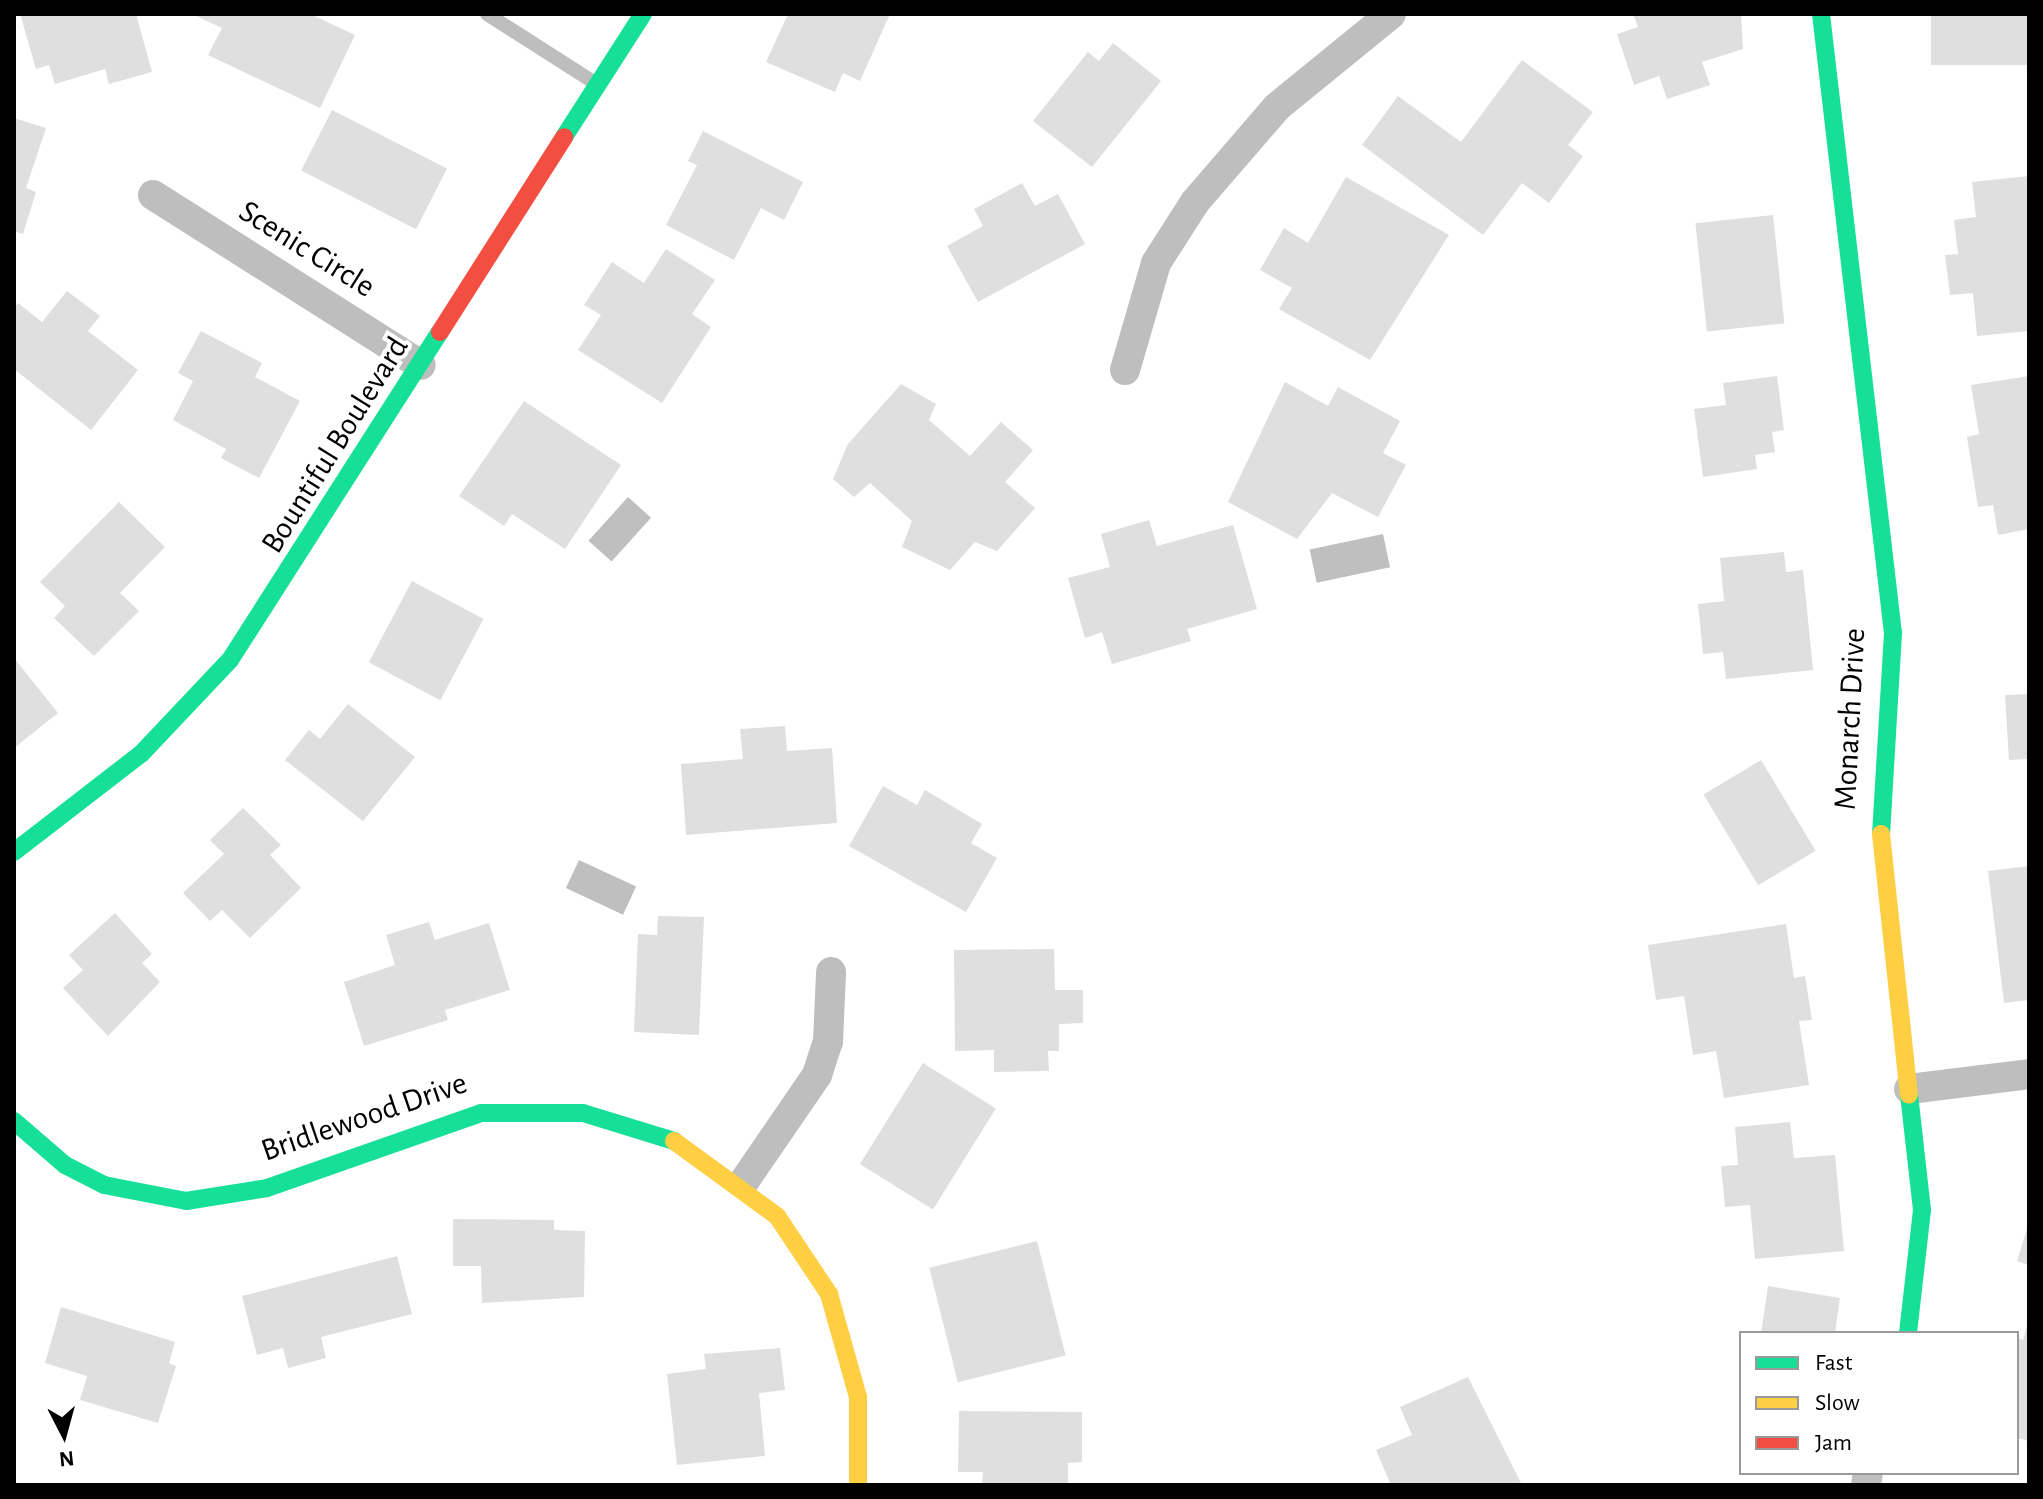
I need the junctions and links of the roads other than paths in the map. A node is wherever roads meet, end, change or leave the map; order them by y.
1 (487, 14) edge
2 (643, 14) edge
3 (1391, 14) edge
4 (1821, 14) edge
5 (598, 85) junction
6 (153, 195) dead end
7 (421, 365) junction
8 (1125, 370) dead end
9 (14, 852) edge
10 (831, 972) dead end
11 (2029, 1074) edge
12 (1909, 1089) junction
13 (14, 1121) edge
14 (743, 1183) junction
15 (1908, 1331) edge
16 (858, 1485) edge

1 - 5 lane
2 - 5 street, Bountiful Boulevard
3 - 8 street
4 - 12 street, Monarch Drive
5 - 7 street, Bountiful Boulevard
6 - 7 street, Scenic Circle
7 - 9 street, Bountiful Boulevard
10 - 14 street
11 - 12 street
12 - 15 street, Monarch Drive
13 - 14 street, Bridlewood Drive
14 - 16 street, Bridlewood Drive

